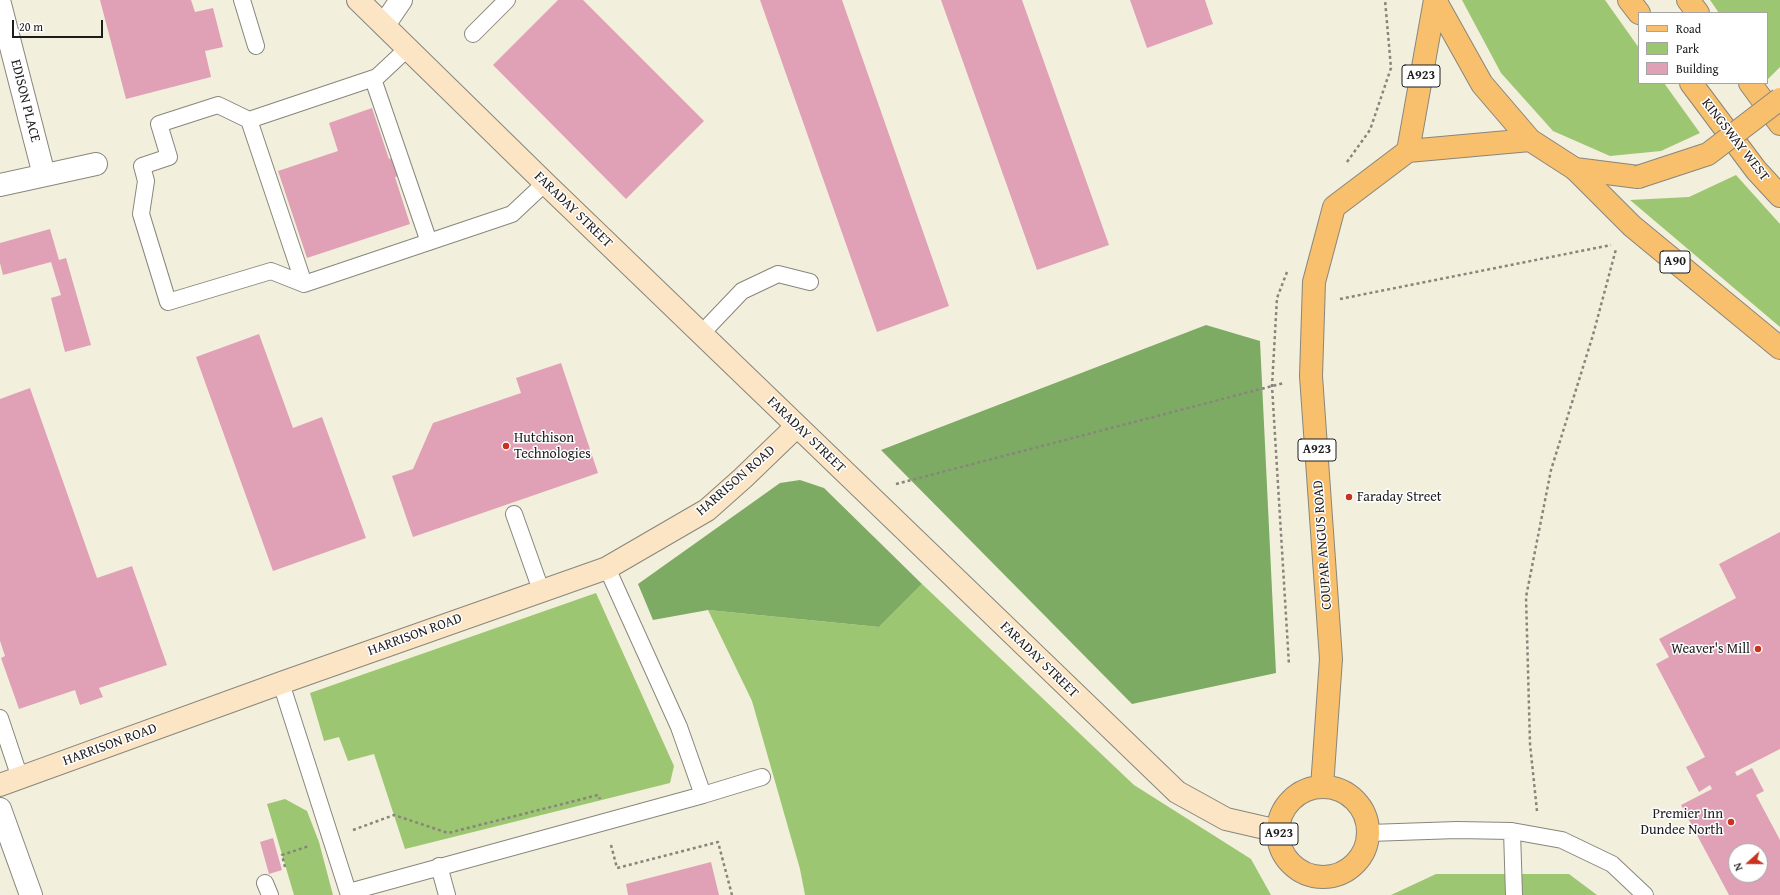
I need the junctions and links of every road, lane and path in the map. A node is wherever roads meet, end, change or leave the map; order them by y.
1 (242, 0) edge
2 (358, 0) edge
3 (401, 0) edge
4 (507, 0) edge
5 (1435, 0) edge
6 (1629, 0) edge
7 (1688, 0) edge
8 (0, 4) edge
9 (1638, 12) edge
10 (1697, 12) edge
11 (384, 25) junction
12 (473, 34) dead end
13 (256, 46) dead end
14 (408, 48) junction
15 (373, 79) junction
16 (1692, 84) edge
17 (1751, 84) edge
18 (1780, 99) edge
19 (249, 120) junction
20 (1780, 124) edge
21 (1530, 140) junction
22 (1408, 151) junction
23 (96, 164) dead end
24 (1575, 169) junction
25 (44, 176) junction
26 (545, 183) junction
27 (0, 185) edge
28 (1780, 196) edge
29 (429, 242) junction
30 (810, 282) dead end
31 (304, 284) junction
32 (1313, 304) junction
33 (701, 334) junction
34 (1780, 348) edge
35 (1311, 376) junction
36 (797, 426) junction
37 (865, 492) junction
38 (514, 514) dead end
39 (607, 568) junction
40 (541, 590) junction
41 (281, 683) junction
42 (0, 718) edge
43 (762, 777) dead end
44 (10, 782) edge
45 (1322, 787) junction
46 (703, 795) junction
47 (0, 809) edge
48 (1278, 831) junction
49 (1512, 831) junction
50 (1369, 833) junction
51 (1539, 836) junction
52 (439, 866) junction
53 (1326, 886) edge
54 (349, 894) edge
55 (31, 895) edge
56 (447, 895) edge
57 (1514, 895) edge
58 (1645, 895) edge

1 - 13 lane
2 - 11 street, FARADAY STREET
3 - 11 street
4 - 12 lane
5 - 21 main road
5 - 22 main road, A923
6 - 9 main road
7 - 10 main road
8 - 25 street, EDISON PLACE
11 - 14 street, FARADAY STREET
14 - 15 lane
14 - 26 street, FARADAY STREET
15 - 19 lane
15 - 29 lane
16 - 28 main road, KINGSWAY WEST
17 - 20 main road
18 - 24 main road, bridge
19 - 31 lane
19 - 31 lane
21 - 22 main road
21 - 24 main road
22 - 32 main road, COUPAR ANGUS ROAD / A923
23 - 25 street
24 - 34 main road, A90
25 - 27 street
26 - 29 lane
26 - 33 street, FARADAY STREET
29 - 31 lane
30 - 33 lane
32 - 35 main road, COUPAR ANGUS ROAD / A923
32 - 51 path
33 - 36 street, FARADAY STREET
35 - 37 path
35 - 45 main road, COUPAR ANGUS ROAD / A923
36 - 37 street, FARADAY STREET
36 - 39 street, HARRISON ROAD
37 - 48 street, FARADAY STREET
38 - 40 lane
39 - 40 street, HARRISON ROAD
39 - 46 lane
40 - 41 street, HARRISON ROAD
41 - 44 street, HARRISON ROAD
41 - 54 lane
42 - 44 lane
43 - 46 lane
45 - 48 main road, A923
45 - 50 main road
46 - 52 lane
47 - 55 street
48 - 53 main road, A923
49 - 50 lane
49 - 51 lane
49 - 57 lane
50 - 53 main road, A923
51 - 58 lane
52 - 54 lane
52 - 56 lane

